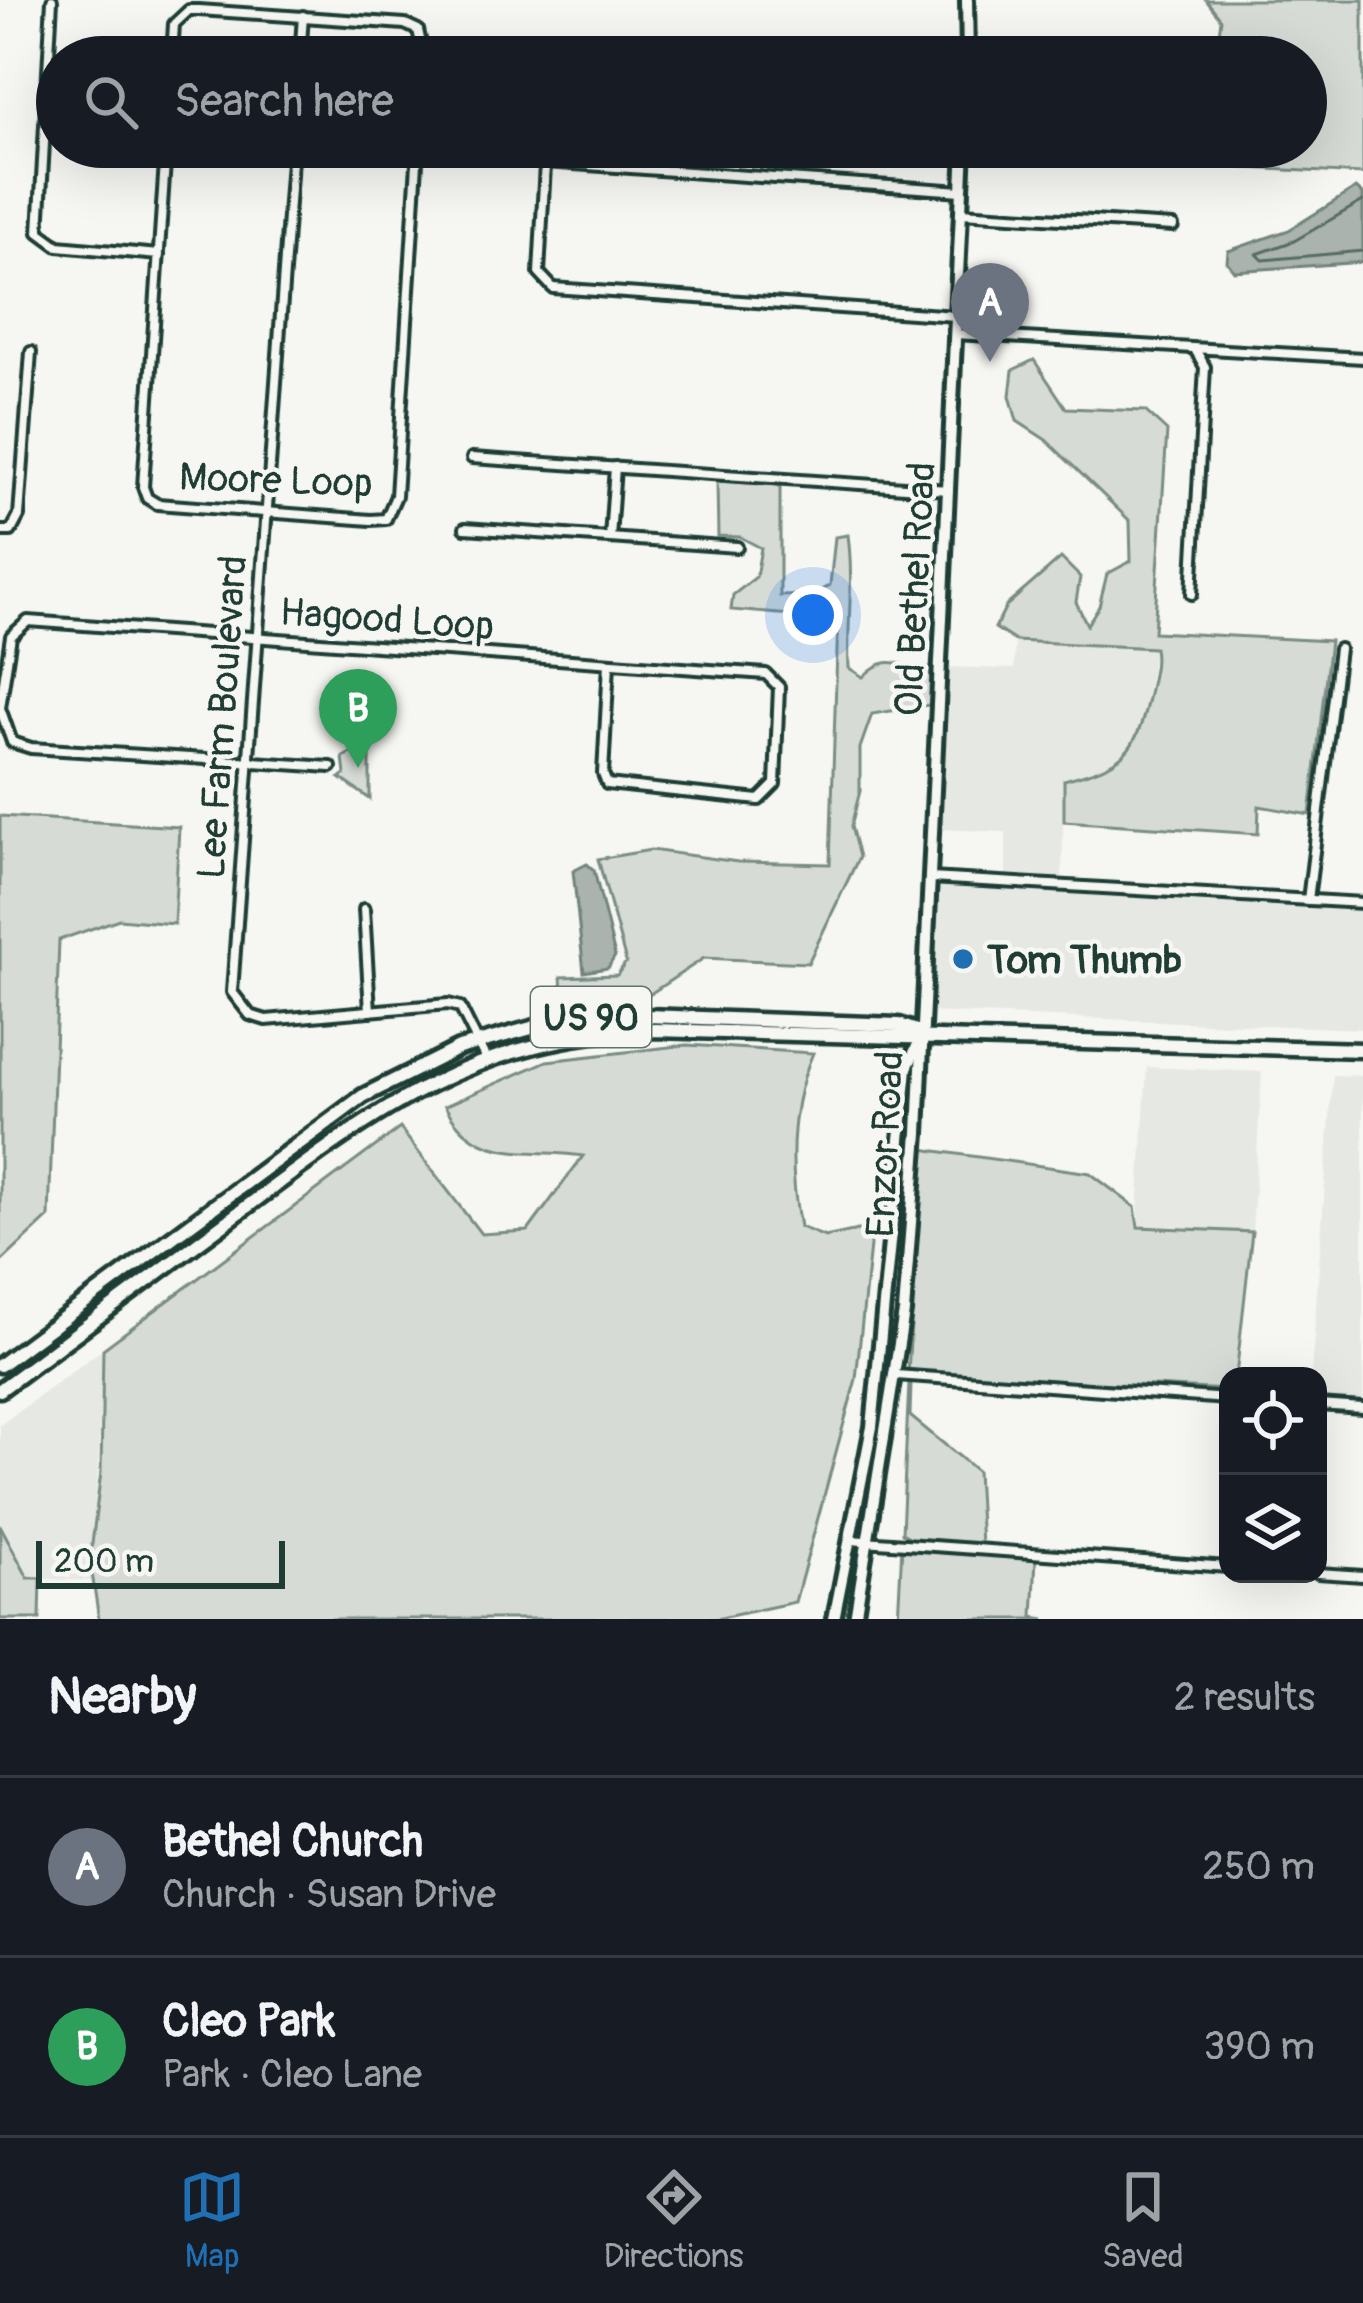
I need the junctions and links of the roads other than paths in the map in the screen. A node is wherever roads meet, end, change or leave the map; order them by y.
1 (52, 0) edge
2 (968, 0) edge
3 (303, 16) junction
4 (50, 36) edge
5 (173, 36) edge
6 (302, 36) edge
7 (419, 36) edge
8 (968, 36) edge
9 (43, 168) edge
10 (164, 168) edge
11 (291, 168) edge
12 (417, 168) edge
13 (545, 168) edge
14 (634, 168) edge
15 (963, 168) edge
16 (962, 190) junction
17 (961, 212) junction
18 (1173, 226) dead end
19 (158, 255) junction
20 (956, 316) junction
21 (956, 334) junction
22 (1196, 350) junction
23 (31, 352) dead end
24 (1363, 358) edge
25 (472, 458) dead end
26 (615, 467) junction
27 (949, 490) junction
28 (266, 512) junction
29 (465, 528) dead end
30 (0, 531) edge
31 (610, 538) junction
32 (737, 547) dead end
33 (1192, 594) dead end
34 (257, 639) junction
35 (1339, 649) dead end
36 (609, 663) junction
37 (248, 763) junction
38 (331, 767) dead end
39 (930, 878) junction
40 (1308, 900) junction
41 (1363, 903) edge
42 (364, 909) dead end
43 (370, 1011) junction
44 (923, 1034) junction
45 (478, 1042) junction
46 (1363, 1050) edge
47 (486, 1059) junction
48 (290, 1150) junction
49 (302, 1166) junction
50 (0, 1365) edge
51 (896, 1375) junction
52 (0, 1390) edge
53 (1219, 1398) edge
54 (1327, 1406) edge
55 (1363, 1408) edge
56 (850, 1540) junction
57 (869, 1542) junction
58 (1219, 1566) edge
59 (1327, 1574) edge
60 (1363, 1576) edge
61 (834, 1619) edge
62 (855, 1619) edge

1 - 4 street
2 - 8 main road
3 - 5 street
3 - 6 street
3 - 7 street
9 - 19 street
10 - 19 street, Moore Loop
11 - 28 street, Lee Farm Boulevard
12 - 28 street, Moore Loop
13 - 20 street
14 - 16 street
15 - 16 main road, Old Bethel Road
16 - 17 main road, Old Bethel Road
17 - 18 street
17 - 20 main road, Old Bethel Road
19 - 28 street, Moore Loop
20 - 21 main road, Old Bethel Road
21 - 22 street
21 - 27 main road, Old Bethel Road
22 - 24 street
22 - 33 street
23 - 30 street
25 - 26 street
26 - 27 street
26 - 31 street
27 - 39 main road, Old Bethel Road
28 - 34 street, Lee Farm Boulevard
29 - 31 street
31 - 32 street
34 - 36 street, Hagood Loop
34 - 37 street, Lee Farm Boulevard
34 - 37 street, Hagood Loop
35 - 40 street
36 - 36 street, Hagood Loop
37 - 38 street
37 - 43 street, Lee Farm Boulevard
39 - 40 street
39 - 44 main road, Old Bethel Road
40 - 41 street
42 - 43 street
43 - 45 street, Lee Farm Boulevard
44 - 45 main road, US 90
44 - 46 main road, US 90
44 - 47 main road, US 90
44 - 51 main road, Enzor Road
44 - 56 main road, Enzor Road
45 - 47 street, Lee Farm Boulevard
45 - 48 main road, US 90
47 - 49 main road, US 90
48 - 49 street
48 - 50 main road, US 90
49 - 52 main road, US 90
51 - 53 street
51 - 57 main road, Enzor Road
54 - 55 street
56 - 57 street
56 - 61 main road, Enzor Road
57 - 58 street
57 - 62 main road, Enzor Road
59 - 60 street

